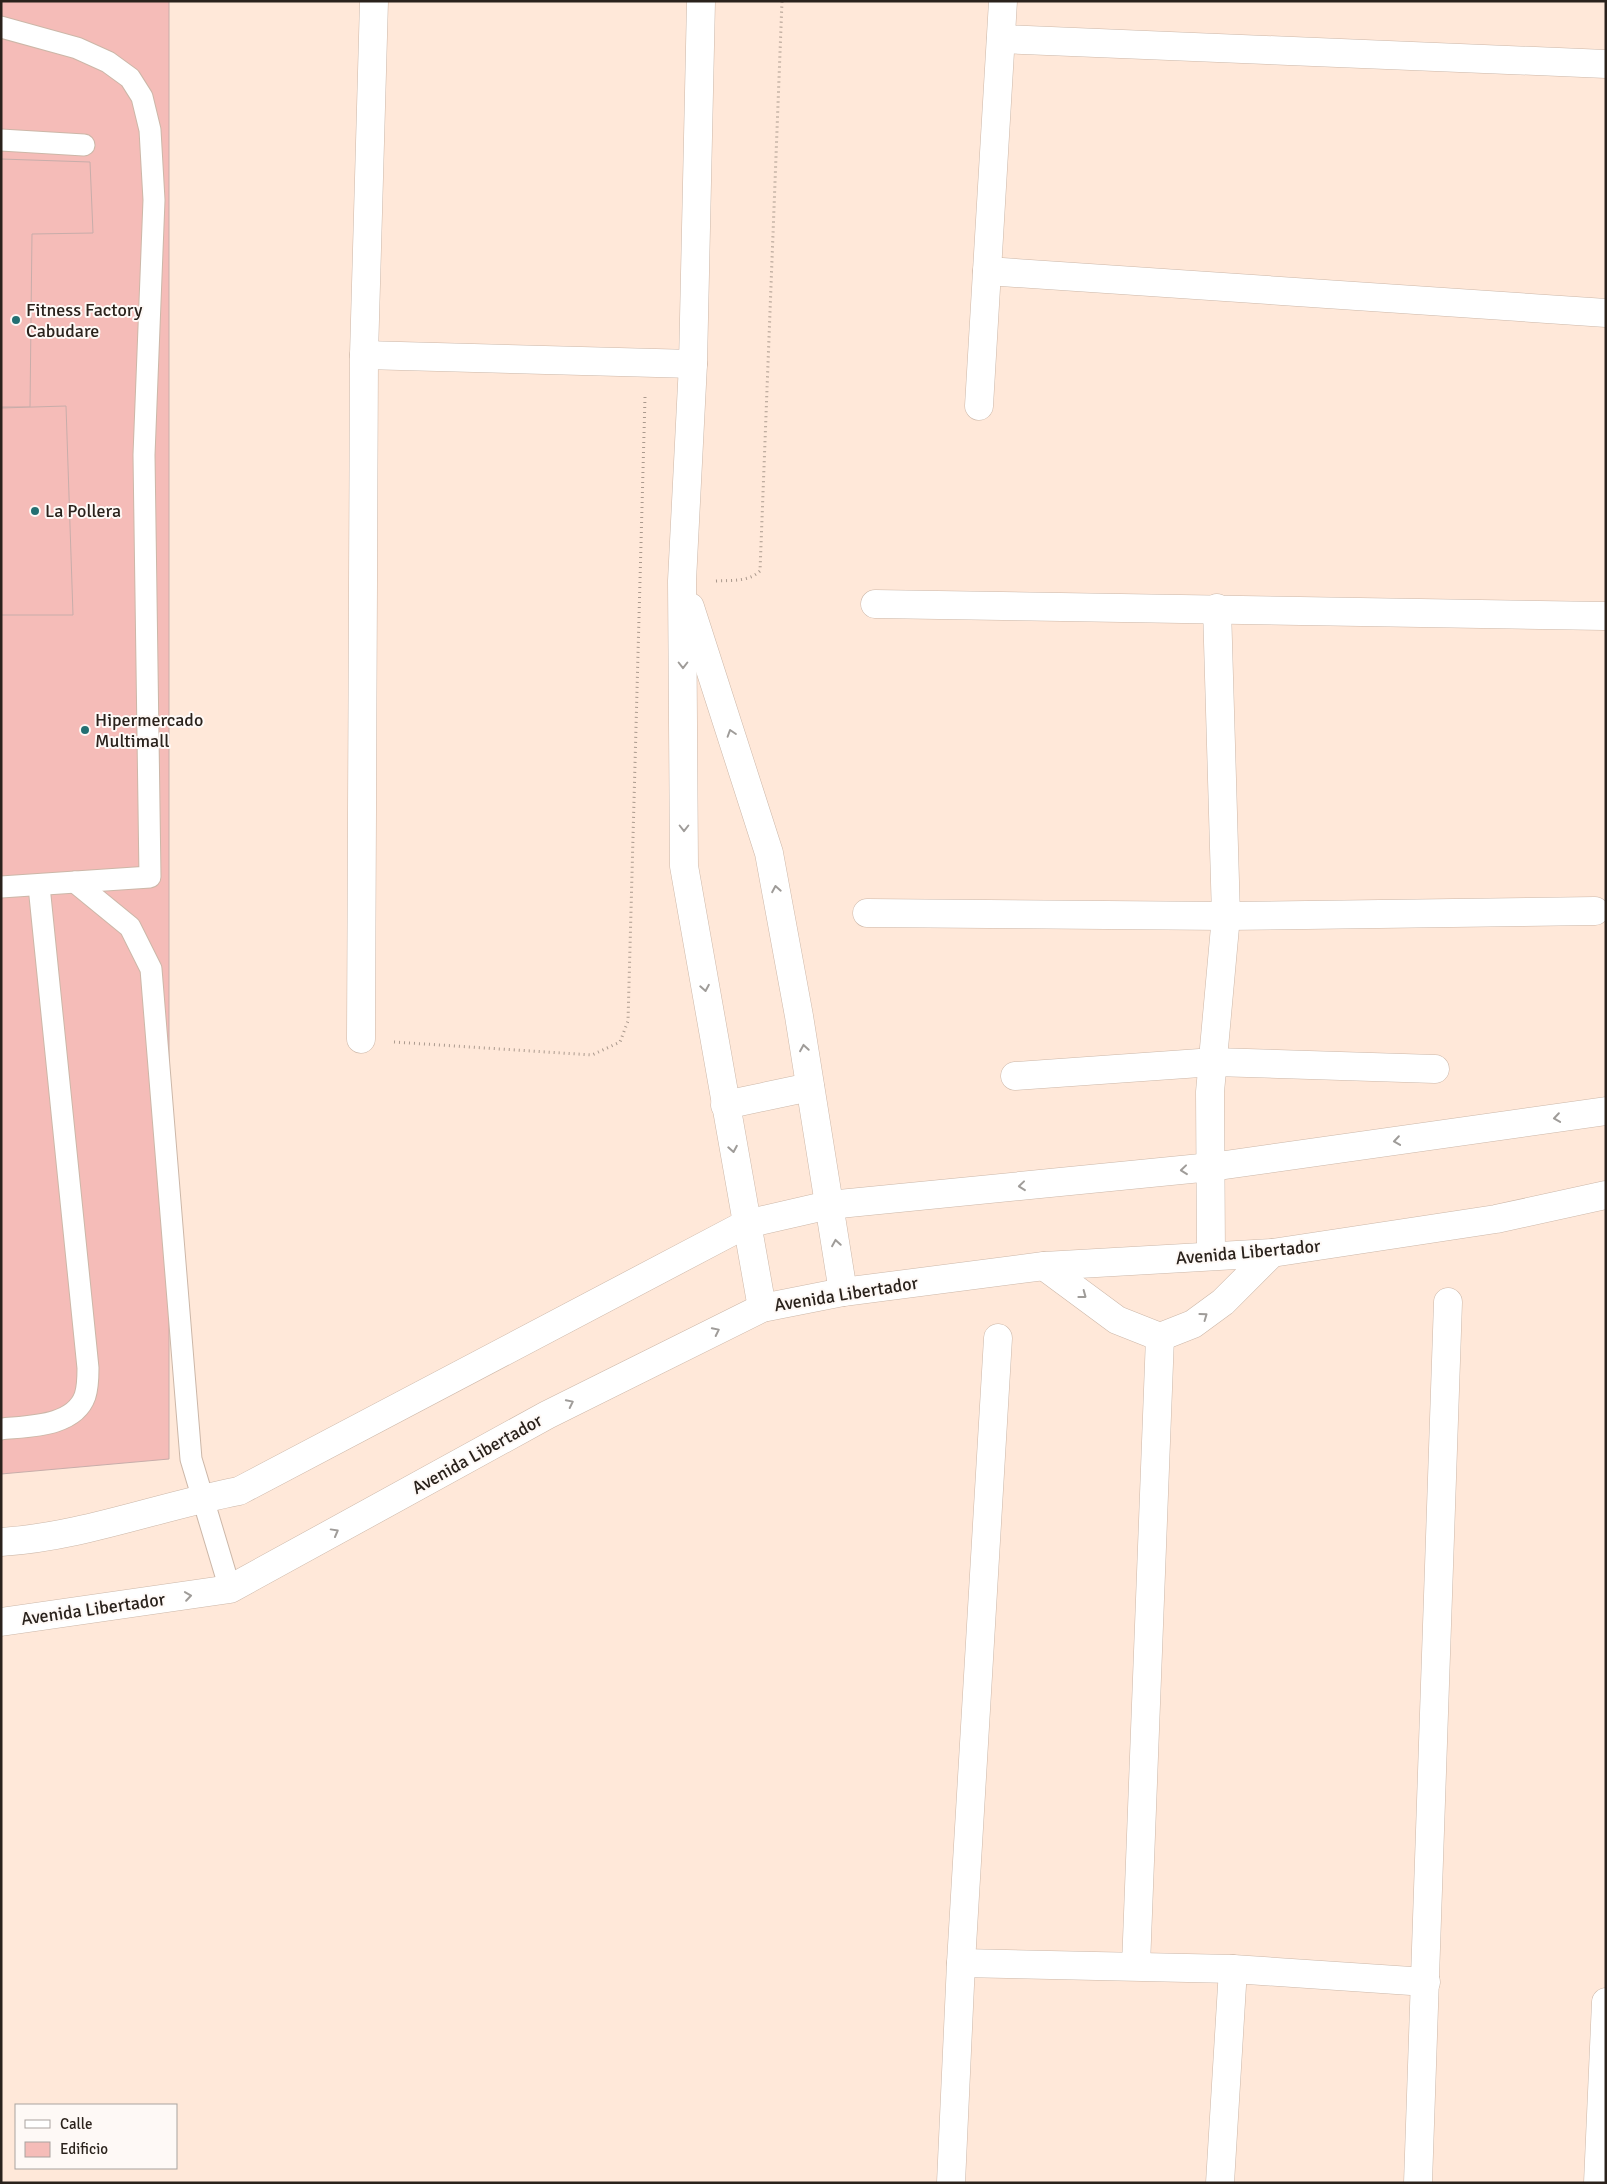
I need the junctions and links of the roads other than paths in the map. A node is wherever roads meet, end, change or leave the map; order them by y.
1 (374, 1) edge
2 (701, 1) edge
3 (1003, 1) edge
4 (1, 27) edge
5 (1001, 39) junction
6 (1606, 64) edge
7 (1, 140) edge
8 (84, 145) dead end
9 (987, 271) junction
10 (1606, 314) edge
11 (364, 354) junction
12 (693, 364) junction
13 (979, 406) dead end
14 (682, 582) junction
15 (875, 604) dead end
16 (1217, 608) junction
17 (1604, 616) dead end
18 (75, 882) junction
19 (39, 886) junction
20 (1, 887) edge
21 (1595, 911) dead end
22 (867, 913) dead end
23 (1226, 916) junction
24 (361, 1039) road end
25 (1214, 1062) junction
26 (1435, 1068) dead end
27 (1015, 1076) dead end
28 (810, 1087) junction
29 (725, 1105) junction
30 (1606, 1111) edge
31 (1211, 1167) junction
32 (1606, 1196) edge
33 (829, 1205) junction
34 (746, 1224) junction
35 (1272, 1253) junction
36 (1211, 1256) junction
37 (1044, 1266) junction
38 (843, 1292) junction
39 (1448, 1302) dead end
40 (762, 1308) junction
41 (998, 1338) dead end
42 (1160, 1338) junction
43 (1, 1429) edge
44 (202, 1498) junction
45 (1, 1542) edge
46 (230, 1589) junction
47 (1, 1622) edge
48 (961, 1963) junction
49 (1136, 1966) junction
50 (1233, 1968) junction
51 (1426, 1982) junction
52 (1606, 2002) edge
53 (951, 2183) edge
54 (1220, 2183) edge
55 (1418, 2183) edge
56 (1598, 2183) edge

1 - 11 street
2 - 12 street
3 - 5 street
4 - 18 lane
5 - 6 street
5 - 9 street
7 - 8 lane
9 - 10 street
9 - 13 street
11 - 12 street
11 - 24 street
12 - 14 street
28 -> 14 street
14 -> 29 street
15 - 16 street
16 - 17 street
16 - 23 street
18 - 19 lane
18 - 44 lane
19 - 20 lane
19 - 43 lane
21 - 23 street
22 - 23 street
23 - 25 street
25 - 26 street
25 - 27 street
25 - 31 street
28 - 29 street
28 - 33 street
29 -> 34 street
30 -> 31 street
31 -> 33 street
31 - 36 street
32 - 35 street, Avenida Libertador
33 - 34 street
38 -> 33 street
34 - 40 street
34 - 44 street
35 - 36 street, Avenida Libertador
42 -> 35 street
36 - 37 street, Avenida Libertador
37 - 38 street, Avenida Libertador
37 -> 42 street
38 - 40 street, Avenida Libertador
39 - 51 street
46 -> 40 street, Avenida Libertador
41 - 48 street
42 - 49 street
44 - 45 street
44 - 46 lane
47 -> 46 street, Avenida Libertador
48 - 49 street
48 - 53 street
49 - 50 street
50 - 51 street
50 - 54 street
51 - 55 street
52 - 56 street

